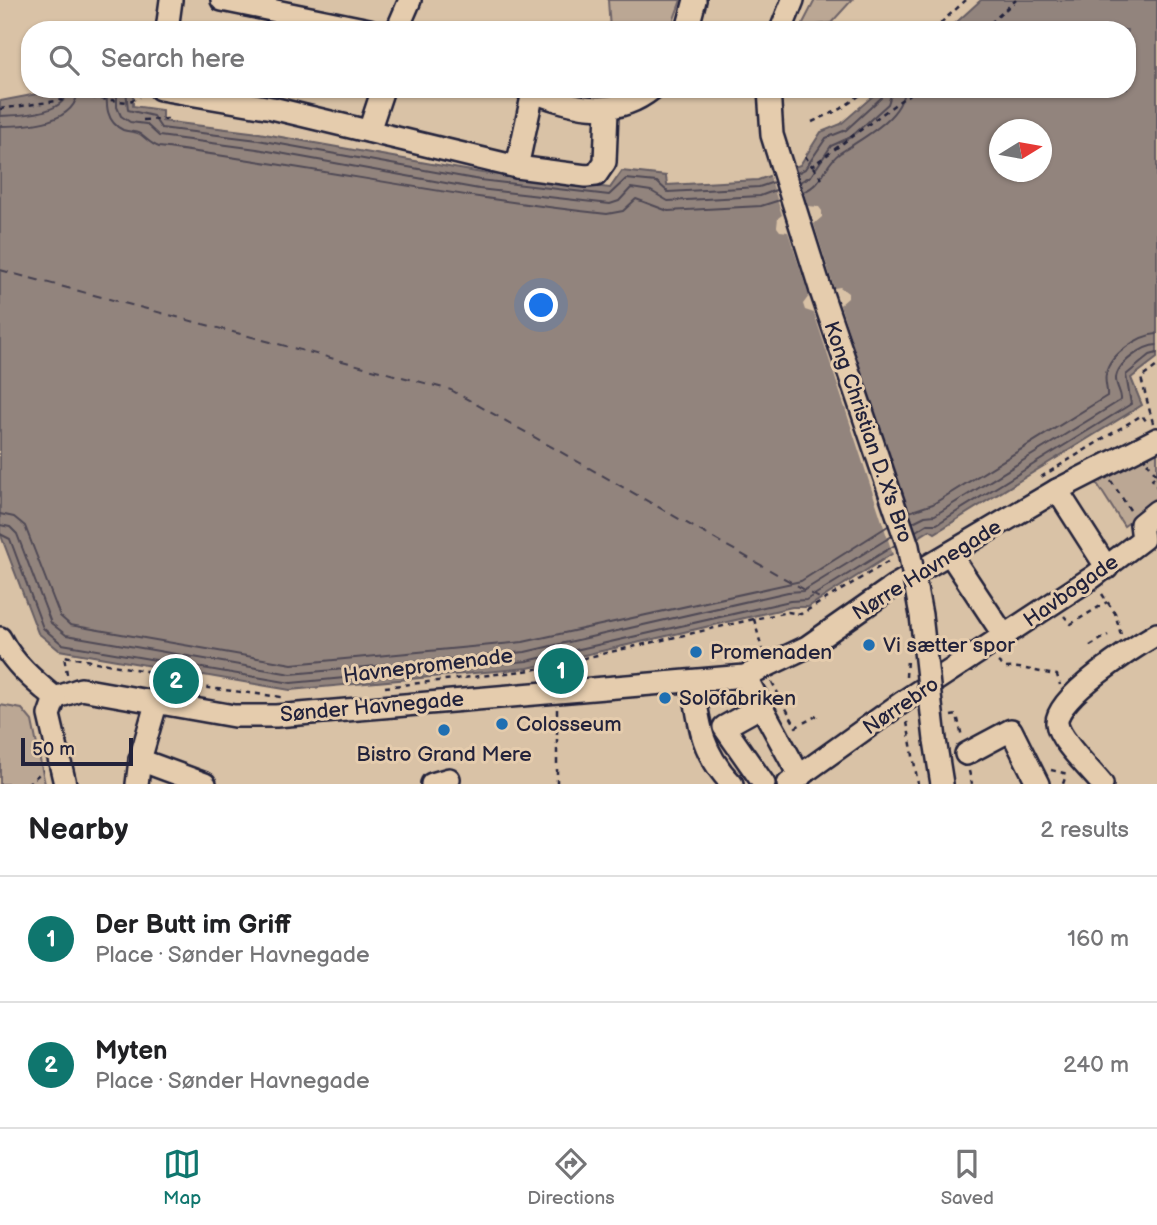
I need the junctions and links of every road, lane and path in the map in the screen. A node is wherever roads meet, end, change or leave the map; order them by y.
1 (171, 0) edge
2 (410, 0) edge
3 (695, 0) edge
4 (793, 0) edge
5 (966, 0) edge
6 (1016, 0) edge
7 (233, 1) edge
8 (168, 21) edge
9 (286, 21) edge
10 (401, 21) edge
11 (689, 21) edge
12 (785, 21) edge
13 (943, 21) edge
14 (994, 21) edge
15 (94, 98) edge
16 (137, 98) edge
17 (380, 98) edge
18 (528, 98) edge
19 (552, 98) edge
20 (637, 98) edge
21 (770, 98) edge
22 (856, 98) edge
23 (905, 98) edge
24 (273, 99) edge
25 (63, 100) dead end
26 (0, 109) edge
27 (607, 110) junction
28 (169, 119) dead end
29 (144, 120) dead end
30 (812, 122) dead end
31 (369, 131) junction
32 (517, 167) junction
33 (822, 179) dead end
34 (1157, 366) edge
35 (1155, 432) edge
36 (1136, 447) junction
37 (1100, 466) junction
38 (1157, 486) edge
39 (1057, 490) junction
40 (1149, 518) edge
41 (950, 554) junction
42 (1107, 568) junction
43 (894, 586) junction
44 (1054, 602) junction
45 (1107, 602) dead end
46 (1110, 607) dead end
47 (754, 619) junction
48 (1002, 634) junction
49 (1157, 634) edge
50 (1108, 635) dead end
51 (1121, 636) dead end
52 (0, 638) edge
53 (1090, 646) dead end
54 (906, 648) dead end
55 (999, 664) dead end
56 (767, 667) junction
57 (167, 675) dead end
58 (745, 676) junction
59 (68, 677) dead end
60 (693, 682) junction
61 (385, 687) dead end
62 (173, 690) dead end
63 (557, 692) junction
64 (55, 698) junction
65 (292, 698) dead end
66 (904, 701) junction
67 (1066, 701) junction
68 (156, 704) junction
69 (760, 707) junction
70 (818, 715) dead end
71 (966, 754) dead end
72 (140, 760) junction
73 (1028, 763) junction
74 (1075, 768) junction
75 (44, 773) dead end
76 (794, 780) edge
77 (937, 783) edge
78 (27, 784) edge
79 (65, 784) edge
80 (137, 784) edge
81 (205, 784) edge
82 (557, 784) edge
83 (732, 784) edge
84 (764, 784) edge
85 (918, 784) edge
86 (1038, 784) edge
87 (1063, 784) edge
88 (1102, 784) edge

1 - 8 street
2 - 10 street
3 - 11 street
4 - 12 street
5 - 13 path
6 - 14 path
7 - 9 street
15 - 16 path
17 - 31 street
18 - 32 street
19 - 27 street
20 - 27 street
21 - 77 street, Kong Christian D. X's Bro, bridge
22 - 30 path
23 - 33 path
24 - 31 street
25 - 26 path
27 - 32 street
28 - 29 path
31 - 32 street
34 - 35 path
35 - 36 street, Nørre Havnegade
36 - 37 street, Nørre Havnegade
36 - 38 path
37 - 39 street, Nørre Havnegade
37 - 40 path
39 - 41 street, Nørre Havnegade
39 - 42 street
40 - 42 street, Havbogade
41 - 43 street, Nørre Havnegade
41 - 48 street
42 - 44 street, Havbogade
43 - 47 path, Havnepromenade
43 - 56 street, Nørre Havnegade
44 - 45 path
44 - 48 street, Havbogade
46 - 51 path
47 - 56 path
47 - 61 path, Havnepromenade
48 - 66 street, Nørrebro
49 - 67 street
50 - 53 path
52 - 64 street
54 - 66 path
55 - 67 path
56 - 58 street, Nørre Havnegade
56 - 70 path
57 - 59 path
58 - 60 street, Nørre Havnegade
58 - 69 street, Nørrebro
60 - 63 street, Sønder Havnegade
60 - 83 street
62 - 65 path
63 - 68 street, Sønder Havnegade
63 - 82 path
64 - 68 street, Sønder Havnegade
64 - 79 street
66 - 76 street, Nørrebro
66 - 85 path
67 - 74 street
68 - 72 street
69 - 76 street, Nørrebro
69 - 84 street
71 - 73 street
72 - 80 street
72 - 81 street
73 - 74 path
73 - 86 street
74 - 87 path
74 - 88 street
75 - 78 path

